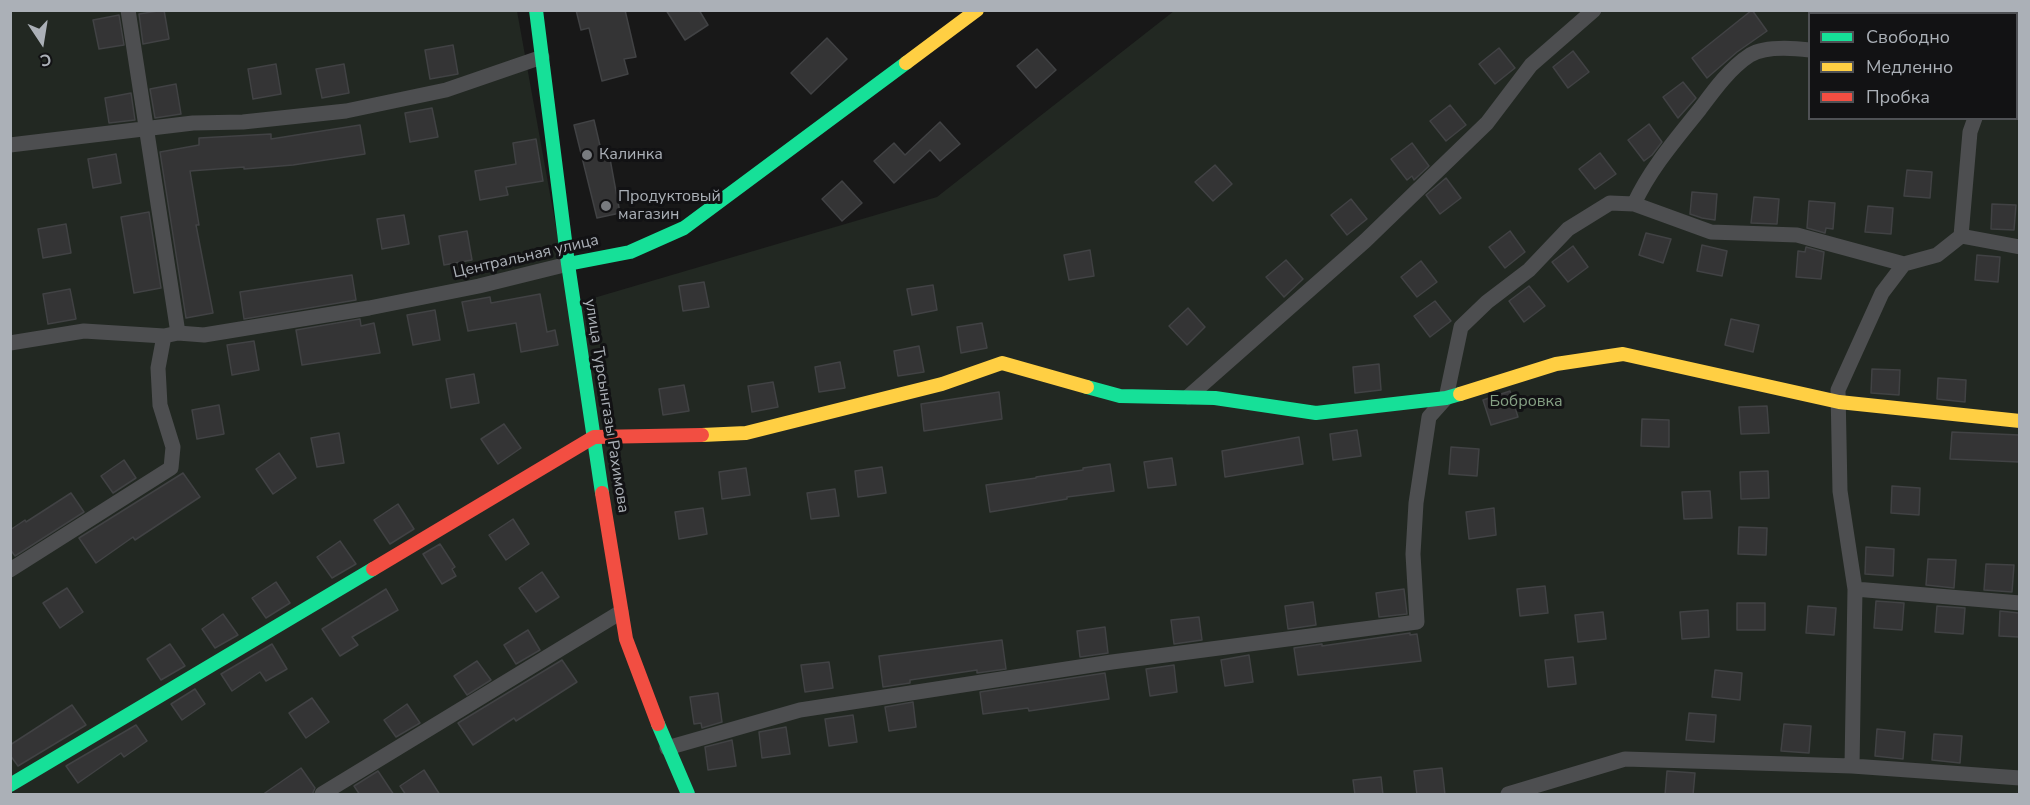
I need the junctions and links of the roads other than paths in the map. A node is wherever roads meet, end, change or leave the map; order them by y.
1 (128, 10) edge
2 (536, 10) edge
3 (977, 10) edge
4 (1594, 10) edge
5 (1808, 50) edge
6 (542, 57) junction
7 (1974, 120) edge
8 (146, 129) junction
9 (10, 145) edge
10 (1634, 204) junction
11 (1961, 237) junction
12 (2019, 247) edge
13 (568, 264) junction
14 (1904, 264) junction
15 (171, 335) junction
16 (10, 343) edge
17 (1188, 397) junction
18 (1446, 398) junction
19 (1839, 402) junction
20 (2019, 421) edge
21 (594, 437) junction
22 (10, 570) edge
23 (1855, 589) junction
24 (2019, 603) edge
25 (621, 612) junction
26 (667, 748) junction
27 (1852, 766) junction
28 (2019, 778) edge
29 (10, 785) edge
30 (322, 795) edge
31 (688, 795) edge
32 (1508, 795) edge

1 - 8 street
2 - 6 street, улица Турсынгазы Рахимова
3 - 13 street, Центральная улица
4 - 17 street
5 - 10 street
6 - 8 street
6 - 13 street, улица Турсынгазы Рахимова
7 - 11 street
8 - 9 street
8 - 15 street
10 - 14 street
10 - 18 street
11 - 12 street
11 - 14 street
13 - 15 street, Центральная улица
13 - 21 street, улица Турсынгазы Рахимова
14 - 19 street
15 - 16 street, Центральная улица
15 - 22 street
17 - 18 street
17 - 21 street
18 - 19 street
18 - 26 street
19 - 20 street
19 - 23 street
21 - 25 street, улица Турсынгазы Рахимова
21 - 29 street
23 - 24 street
23 - 27 street
25 - 26 street, улица Турсынгазы Рахимова
25 - 30 street
26 - 31 street, улица Турсынгазы Рахимова
27 - 28 street
27 - 32 street

